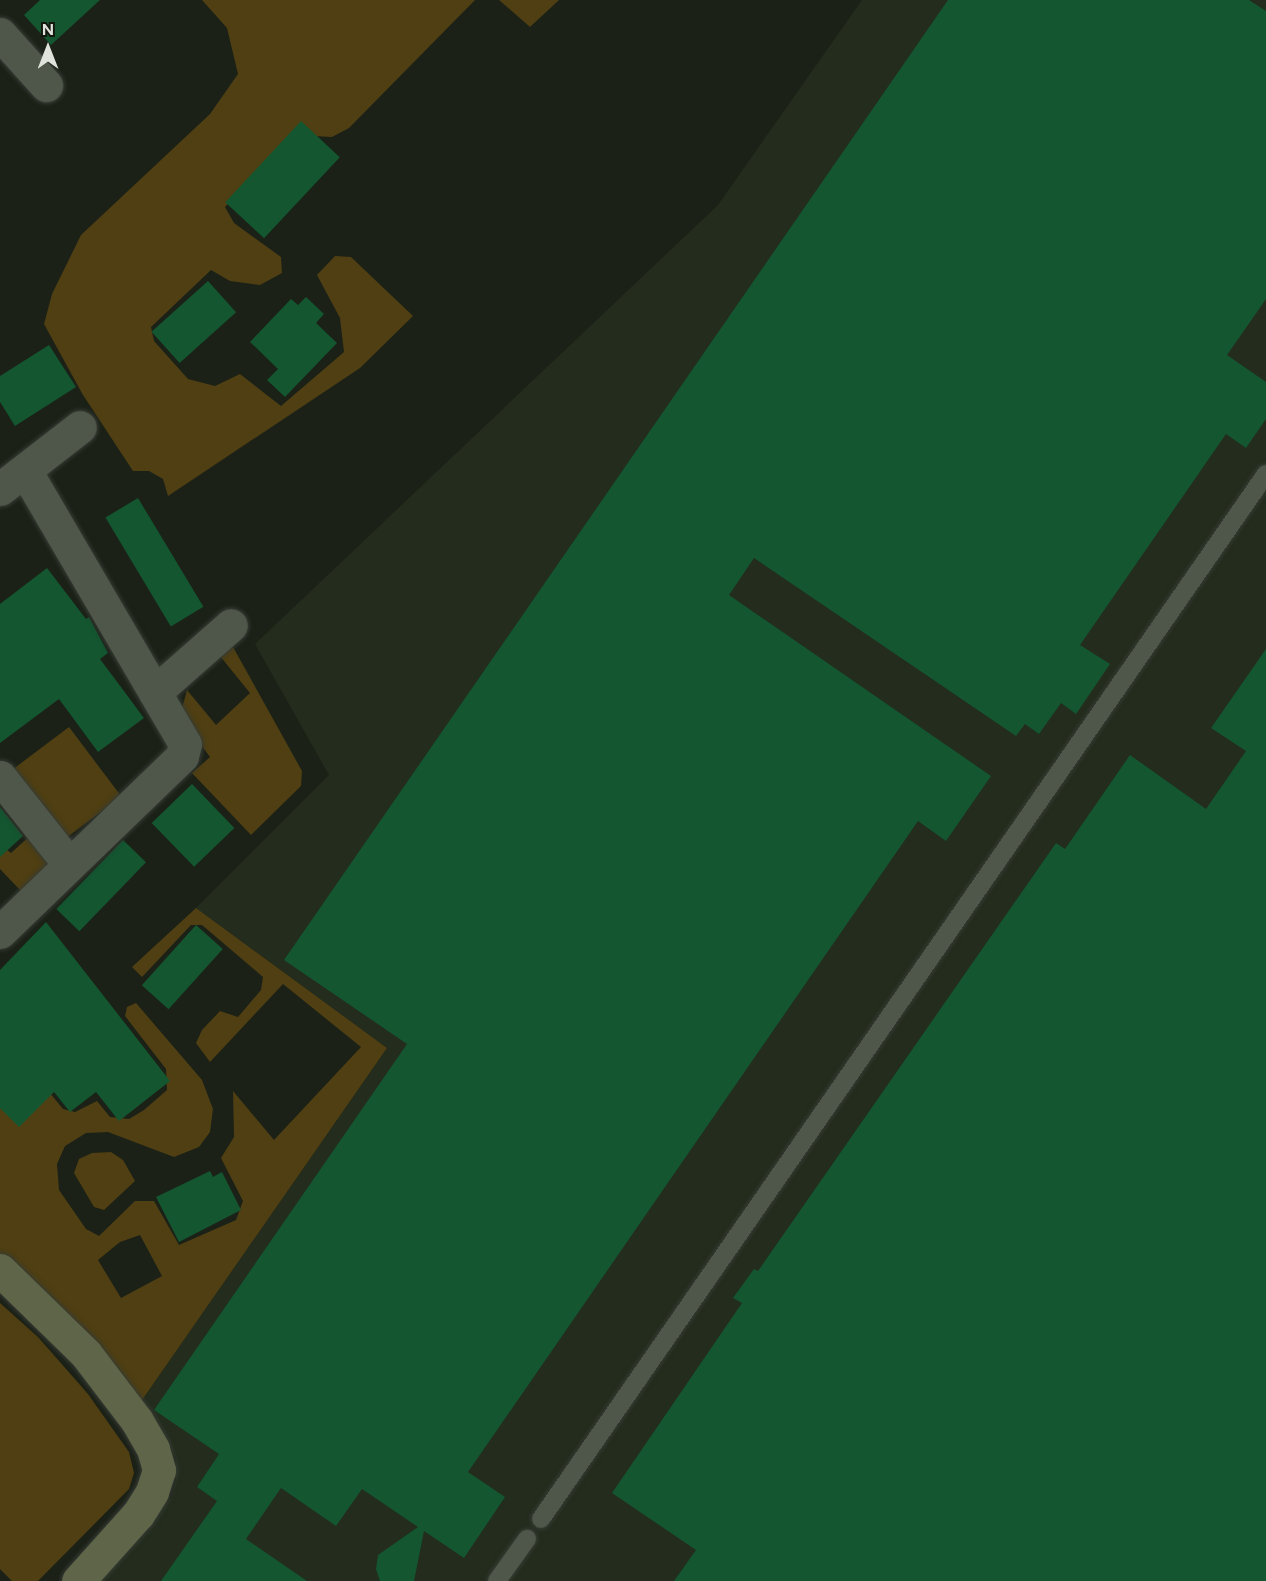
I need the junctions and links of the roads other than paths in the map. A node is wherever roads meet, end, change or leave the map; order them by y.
1 (0, 34) edge
2 (46, 85) dead end
3 (80, 426) dead end
4 (1266, 474) edge
5 (12, 479) edge
6 (231, 625) dead end
7 (155, 692) junction
8 (0, 777) edge
9 (69, 864) junction
10 (0, 932) edge
11 (0, 1270) edge
12 (541, 1519) dead end
13 (527, 1539) dead end
14 (78, 1581) edge
15 (497, 1581) edge

1 - 2 street
3 - 5 street
4 - 12 lane
5 - 7 street
6 - 7 street
7 - 9 street
8 - 9 street
9 - 10 street
11 - 14 street
13 - 15 lane

